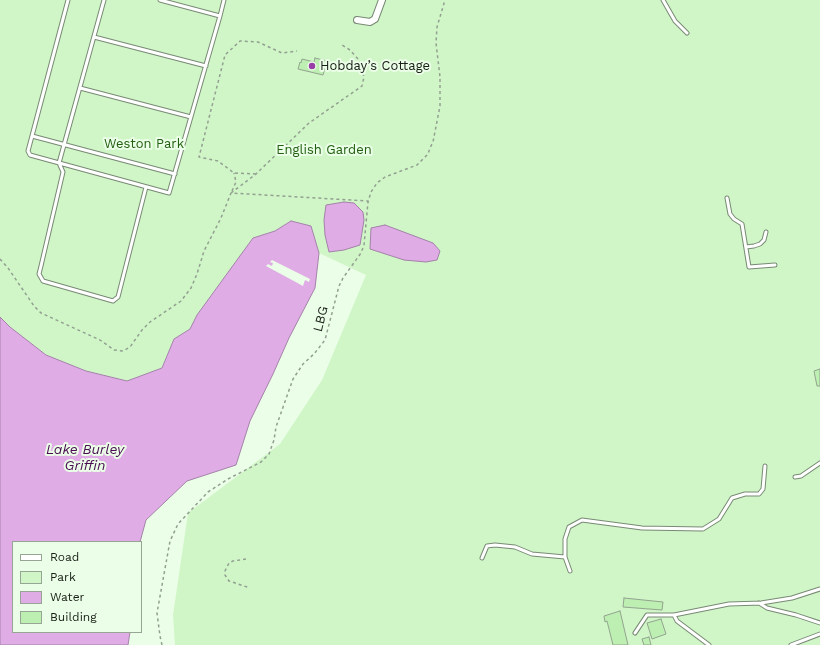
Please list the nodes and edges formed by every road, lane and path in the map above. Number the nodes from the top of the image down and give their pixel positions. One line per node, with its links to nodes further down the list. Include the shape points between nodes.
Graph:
1 (68, 0): 17 (lane)
2 (104, 0): 11 (lane)
3 (160, 0): 8 (lane)
4 (224, 0): 8 (lane)
5 (382, 0): 9 (street, via 376,19 370,22)
6 (445, 0): 26 (path, LBG, via 437,27 440,106 433,142 428,154 417,165 377,183)
7 (663, 0): 10 (lane, via 675,21)
8 (220, 16): 14 (lane)
9 (356, 20)
10 (687, 33)
11 (94, 37): 14 (lane); 15 (lane)
12 (342, 45): 22 (path, via 359,60 364,77 362,86 309,123)
13 (297, 51): 20 (path, via 282,54 258,42 240,42 225,55 200,157 218,161)
14 (206, 66): 16 (lane)
15 (80, 88): 16 (lane); 18 (lane)
16 (191, 117): 21 (lane)
17 (32, 136): 18 (lane); 19 (lane, via 28,151 30,155)
18 (64, 144): 19 (lane); 21 (lane)
19 (59, 163): 23 (lane); 23 (lane, via 63,172 40,274 44,281 113,301 118,297)
20 (234, 173): 22 (path); 24 (path, via 236,182)
21 (175, 174): 23 (lane, via 169,193)
22 (256, 174): 24 (path)
23 (146, 187)
24 (231, 193): 26 (path); 29 (path, via 222,218 204,251 191,288 181,301 150,322 132,346 125,351 116,351 100,340 41,313)
25 (727, 198): 28 (lane, via 730,214 742,224)
26 (368, 201): 45 (path, LBG, via 361,253 342,278 325,340 293,379 269,454 261,462 208,492 178,524 170,541 157,613)
27 (766, 232): 28 (lane, via 760,244)
28 (746, 247): 30 (lane, via 749,267)
29 (0, 259)
30 (775, 265)
31 (820, 463): 33 (lane, via 801,476)
32 (765, 466): 34 (lane, via 763,489 759,494 745,494 732,498 719,519 703,529 642,528 582,520 569,527 565,539)
33 (795, 477)
34 (565, 557): 35 (lane, via 532,554 515,547 495,545 487,546); 37 (lane)
35 (482, 558)
36 (246, 559): 38 (path, via 229,563 225,574 229,581)
37 (570, 571)
38 (250, 588)
39 (820, 589): 40 (lane, via 792,598)
40 (759, 603): 41 (lane, via 729,604); 42 (lane, via 767,608)
41 (674, 615): 43 (lane, via 647,615); 46 (lane, via 677,621)
42 (820, 623)
43 (636, 633)
44 (820, 634): 47 (lane)
45 (162, 645)
46 (708, 645)
47 (791, 645)

